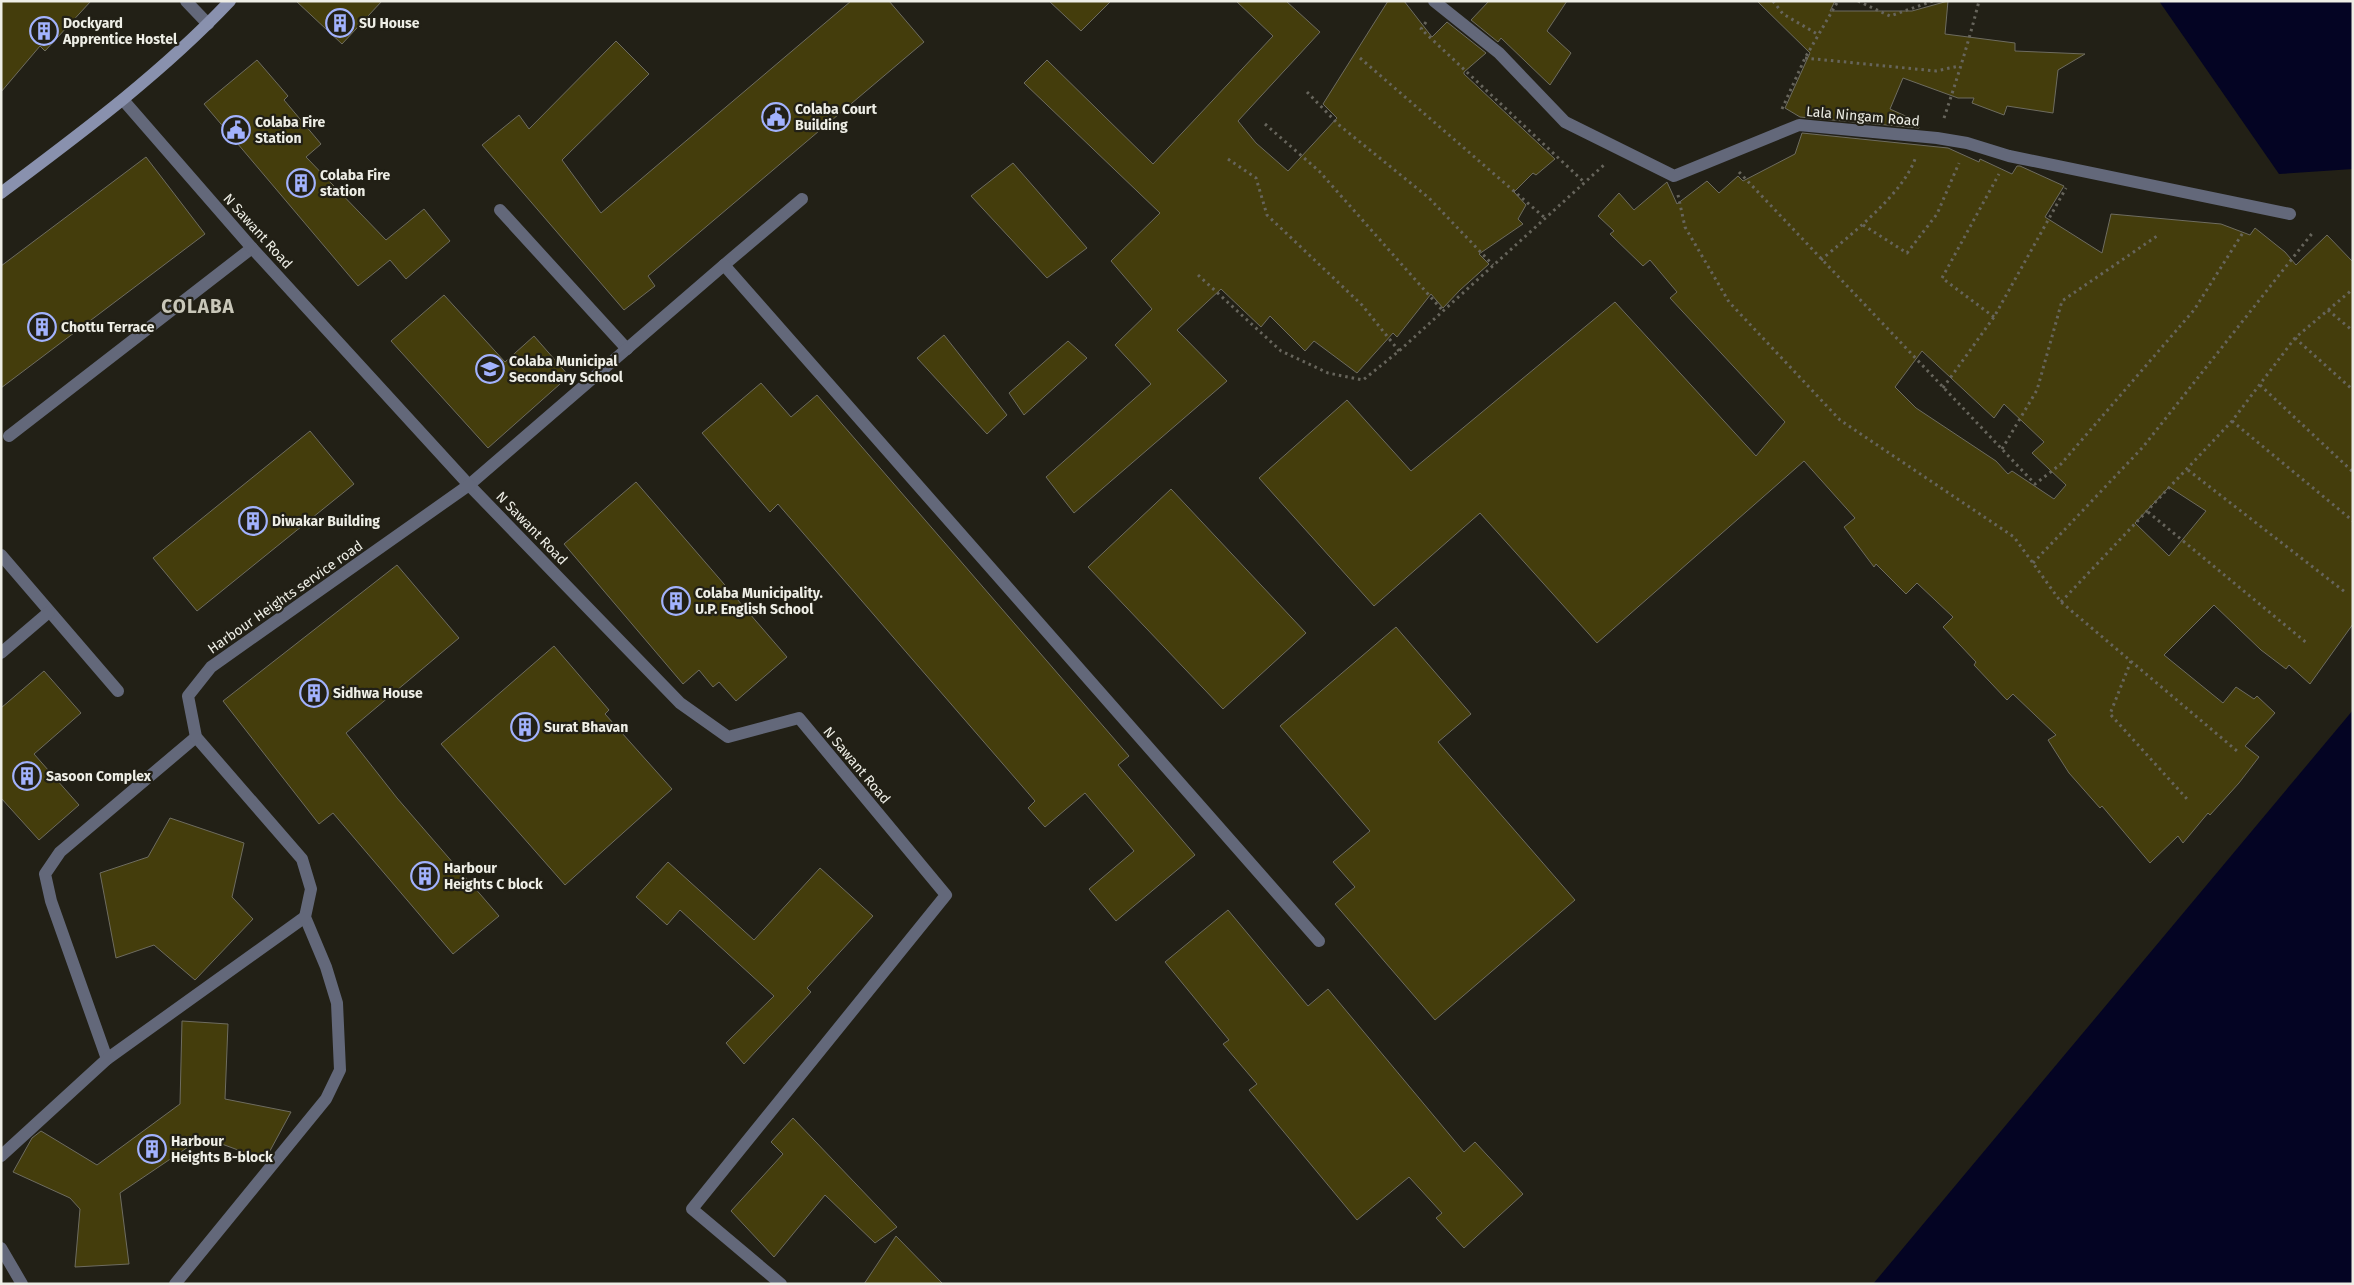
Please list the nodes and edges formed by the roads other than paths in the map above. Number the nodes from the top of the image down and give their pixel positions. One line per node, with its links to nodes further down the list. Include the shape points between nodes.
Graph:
1 (186, 1): 4 (street)
2 (230, 1): 4 (main road)
3 (1436, 3): 9 (street, Lala Ningam Road, via 1499,53 1565,122 1674,176 1799,125 1968,143 2009,156)
4 (208, 24): 5 (main road)
5 (124, 101): 6 (main road); 10 (street, N Sawant Road)
6 (1, 193)
7 (802, 199): 11 (street)
8 (500, 210): 12 (street)
9 (2290, 214)
10 (252, 248): 13 (street); 14 (street, N Sawant Road)
11 (724, 265): 12 (street); 21 (street)
12 (628, 349): 14 (street)
13 (8, 436)
14 (469, 485): 19 (street, Harbour Heights service road, via 212,667 188,696); 27 (street, N Sawant Road, via 680,703 728,737 798,718 946,894 692,1209)
15 (1, 556): 16 (street)
16 (49, 612): 17 (street); 18 (street)
17 (1, 653)
18 (118, 692)
19 (196, 737): 20 (street, Harbour Heights service road, via 302,859 311,889); 22 (street, via 60,852 45,874 51,901)
20 (305, 917): 22 (street); 26 (street, via 337,1003 340,1070 326,1099)
21 (1320, 941)
22 (108, 1059): 23 (street)
23 (1, 1156)
24 (1, 1248): 25 (street)
25 (22, 1284)
26 (175, 1284)
27 (781, 1284)

